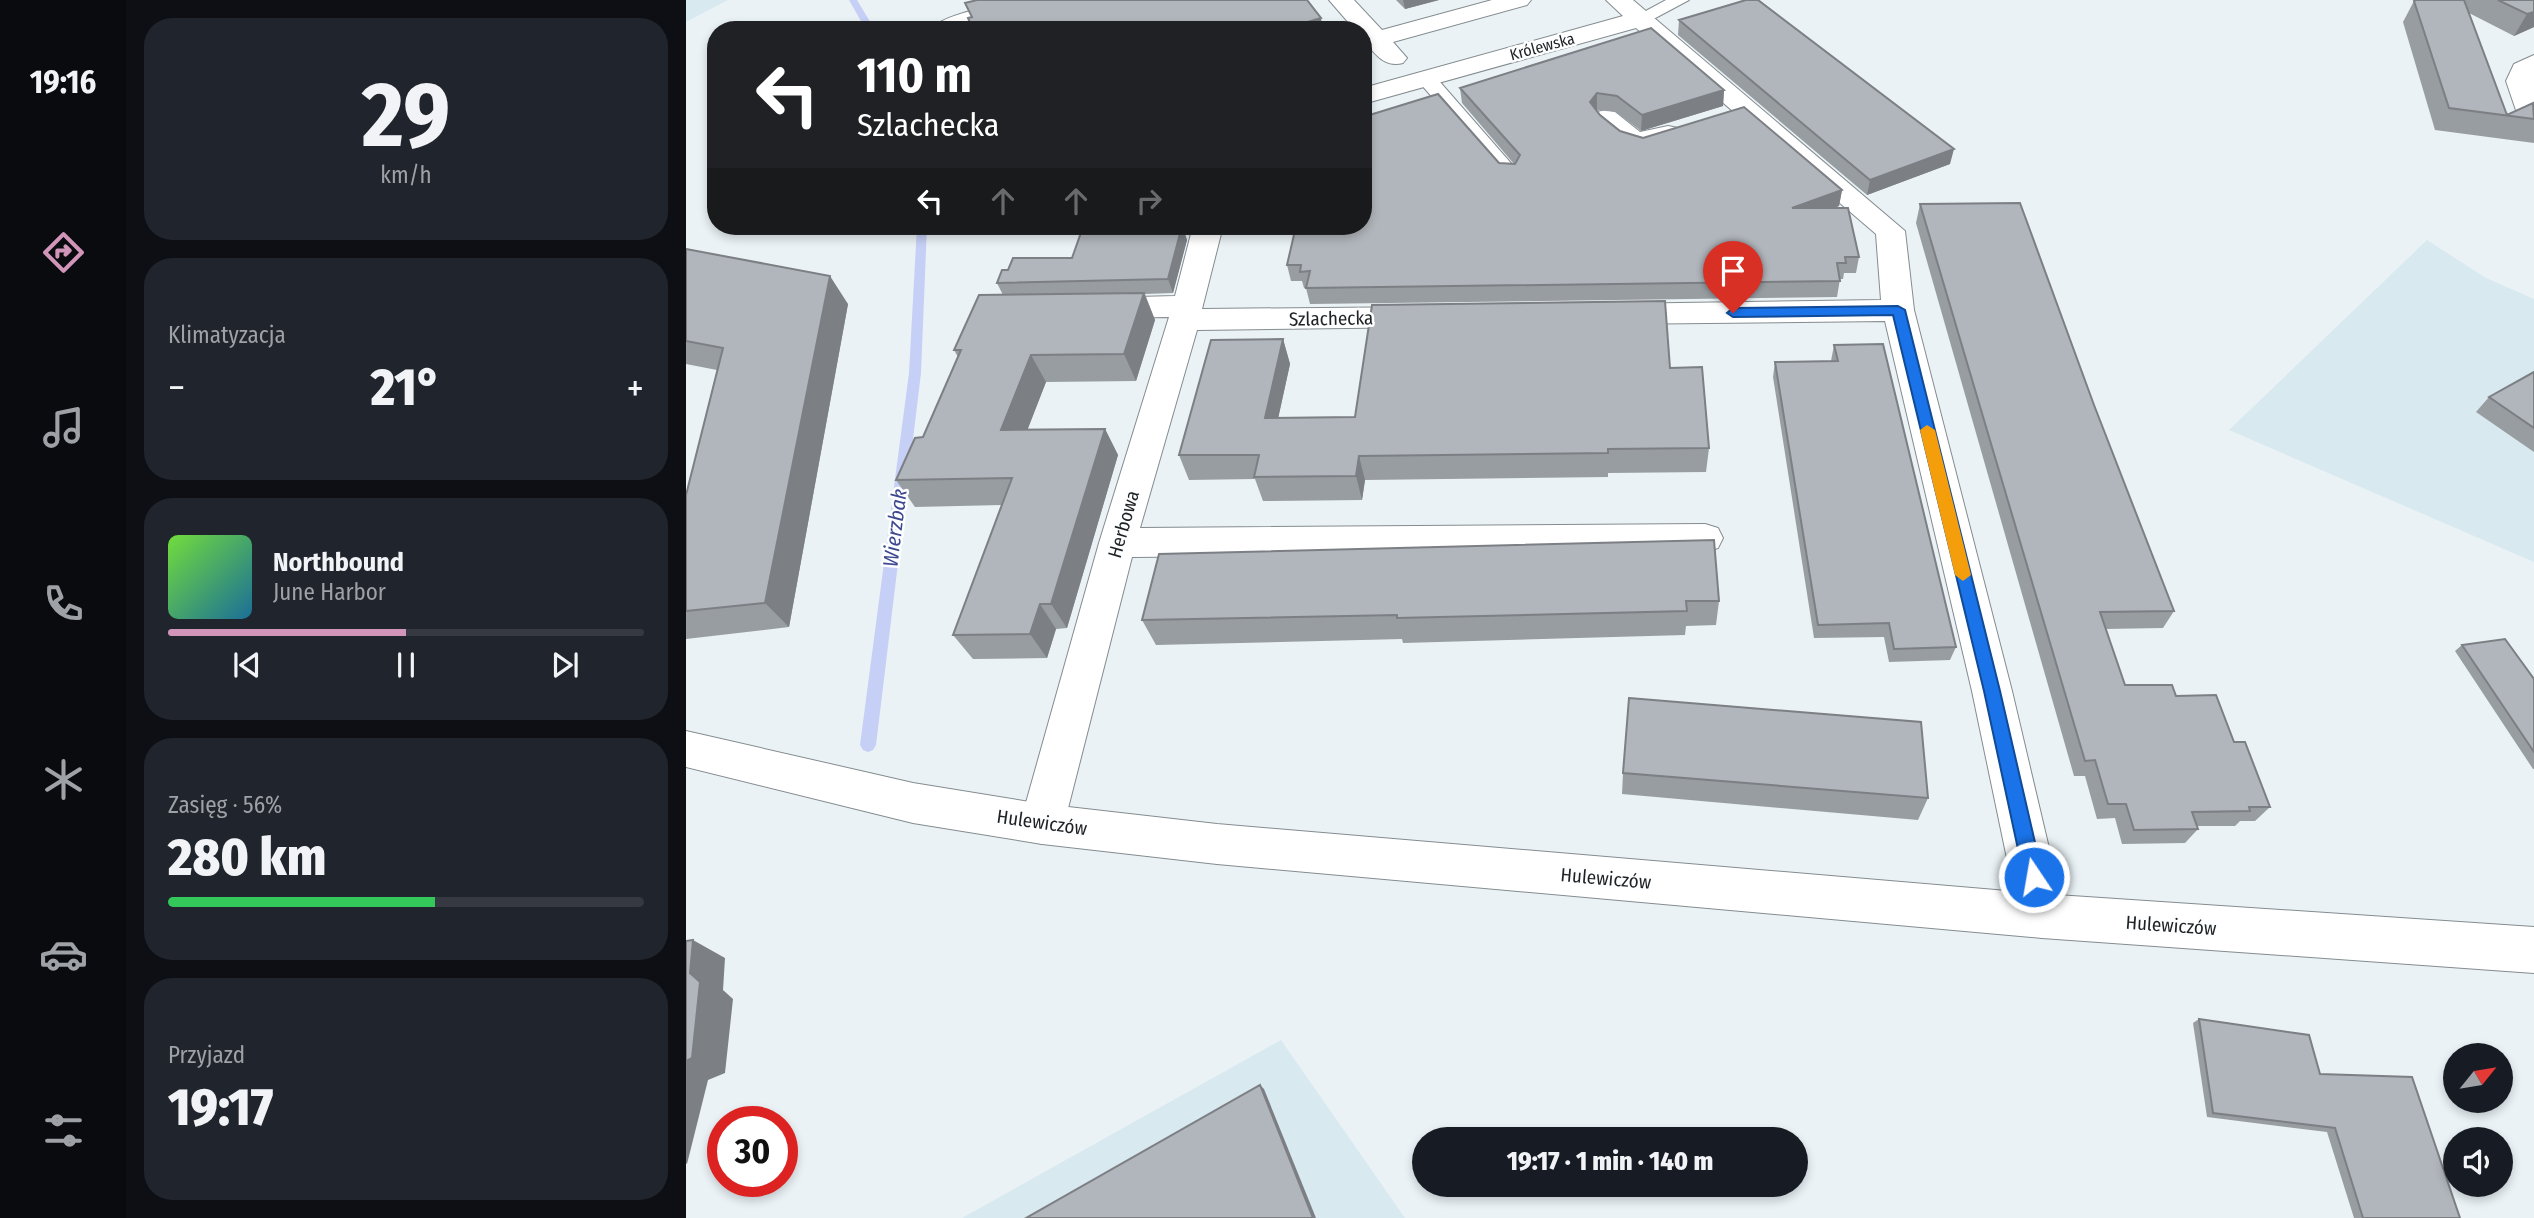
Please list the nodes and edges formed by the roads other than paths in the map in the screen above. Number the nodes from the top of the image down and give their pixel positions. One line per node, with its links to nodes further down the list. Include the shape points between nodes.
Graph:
1 (1050, 0): 6 (street)
2 (1341, 0): 7 (street)
3 (1519, 0): 8 (street)
4 (1680, 0): 5 (lane)
5 (1629, 10): 10 (street, Królewska); 12 (street)
6 (965, 21)
7 (1357, 21)
8 (1373, 43): 10 (street)
9 (2534, 63): 14 (street, via 2523,69 2519,81)
10 (1421, 79): 11 (street, Królewska); 15 (lane)
11 (1372, 93)
12 (1747, 110): 13 (street, via 1640,143); 18 (street, via 1890,231)
13 (1606, 118)
14 (2534, 125)
15 (1509, 173)
16 (1206, 235): 19 (street, Herbowa)
17 (1069, 308): 19 (street, Szlachecka)
18 (1898, 310): 20 (street); 26 (street)
19 (1186, 313): 21 (street, Szlachecka); 23 (street, Herbowa)
20 (1590, 314)
21 (1450, 316)
22 (1705, 538): 23 (street)
23 (1117, 543): 25 (street, Herbowa)
24 (686, 749): 25 (street, Hulewiczów, via 913,803)
25 (1042, 824): 26 (street, Hulewiczów, via 1276,850)
26 (2042, 916): 27 (street, Hulewiczów)
27 (2534, 950)

